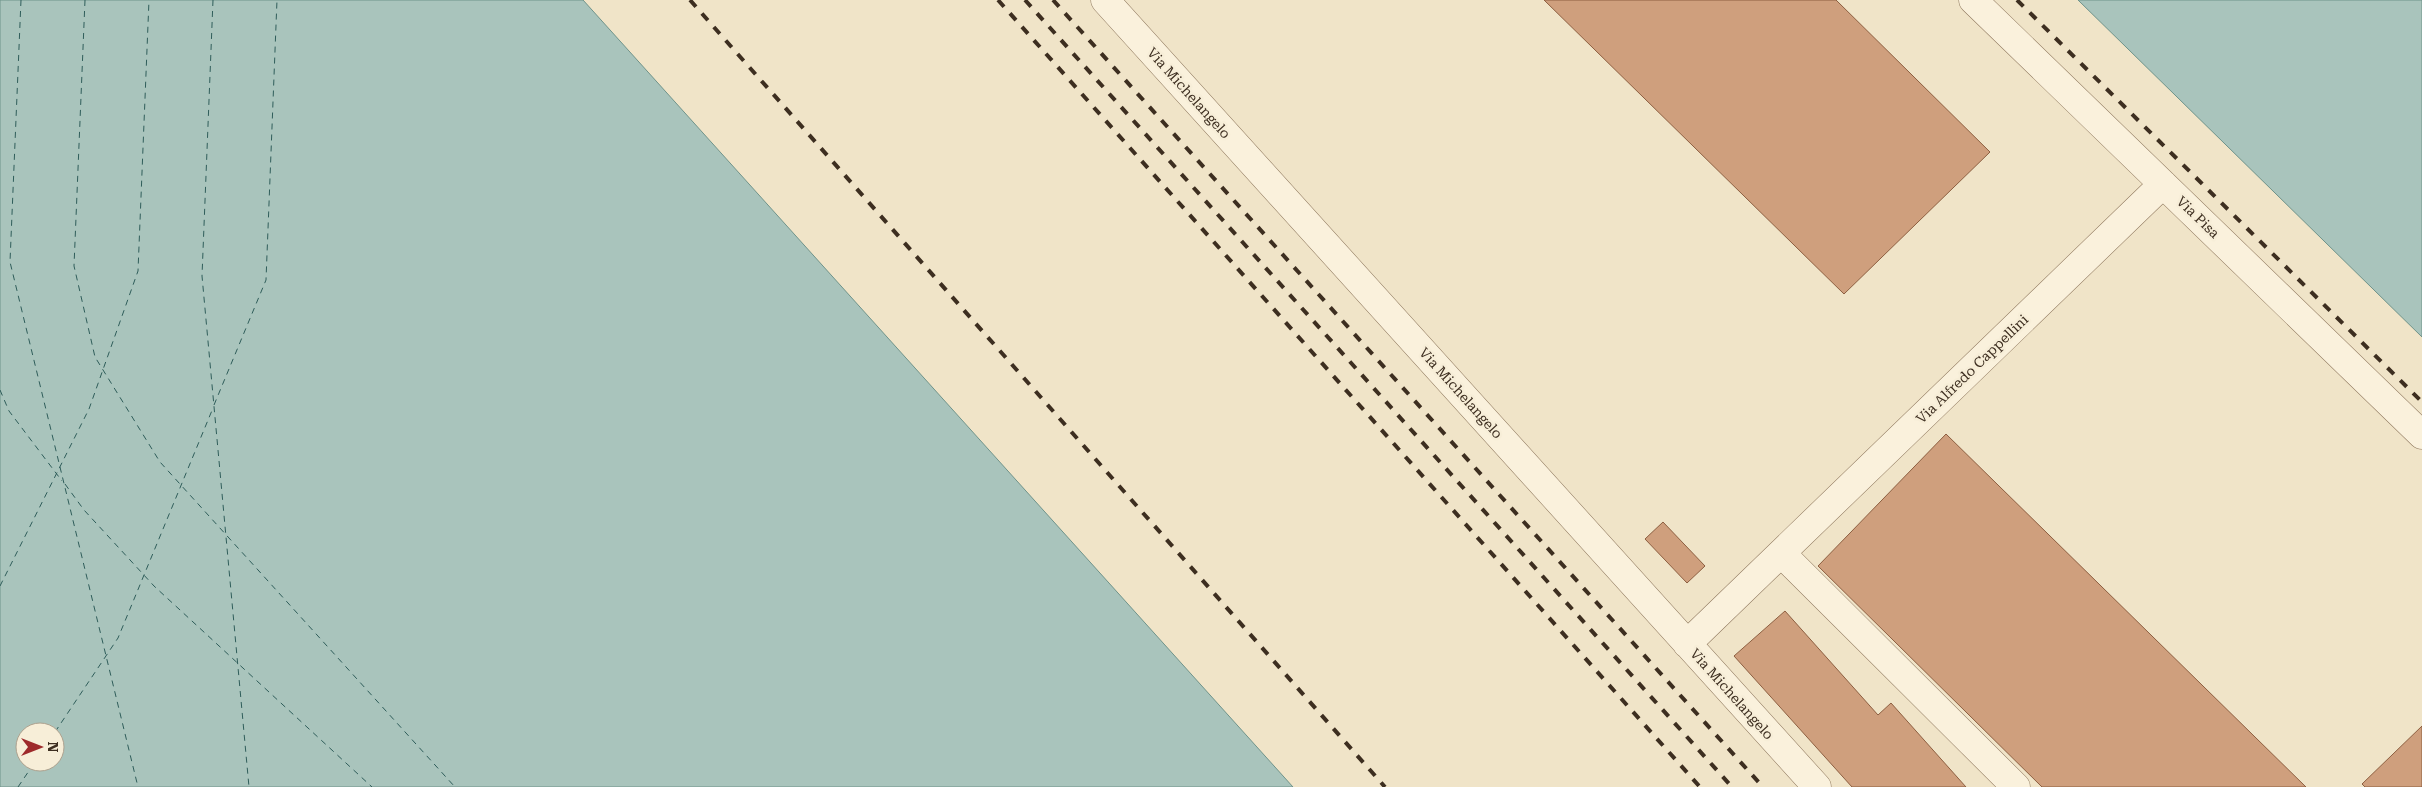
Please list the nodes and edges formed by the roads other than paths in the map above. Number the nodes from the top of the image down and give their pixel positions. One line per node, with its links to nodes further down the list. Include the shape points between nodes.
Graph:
1 (1105, 0): 6 (lane, Via Michelangelo)
2 (1973, 0): 3 (lane, Via Pisa)
3 (2163, 184): 4 (lane, Via Pisa); 5 (lane, Via Alfredo Cappellini)
4 (2422, 435)
5 (1782, 554): 6 (lane, Via Alfredo Cappellini); 8 (lane)
6 (1687, 644): 7 (lane, Via Michelangelo)
7 (1816, 787)
8 (2016, 787)

